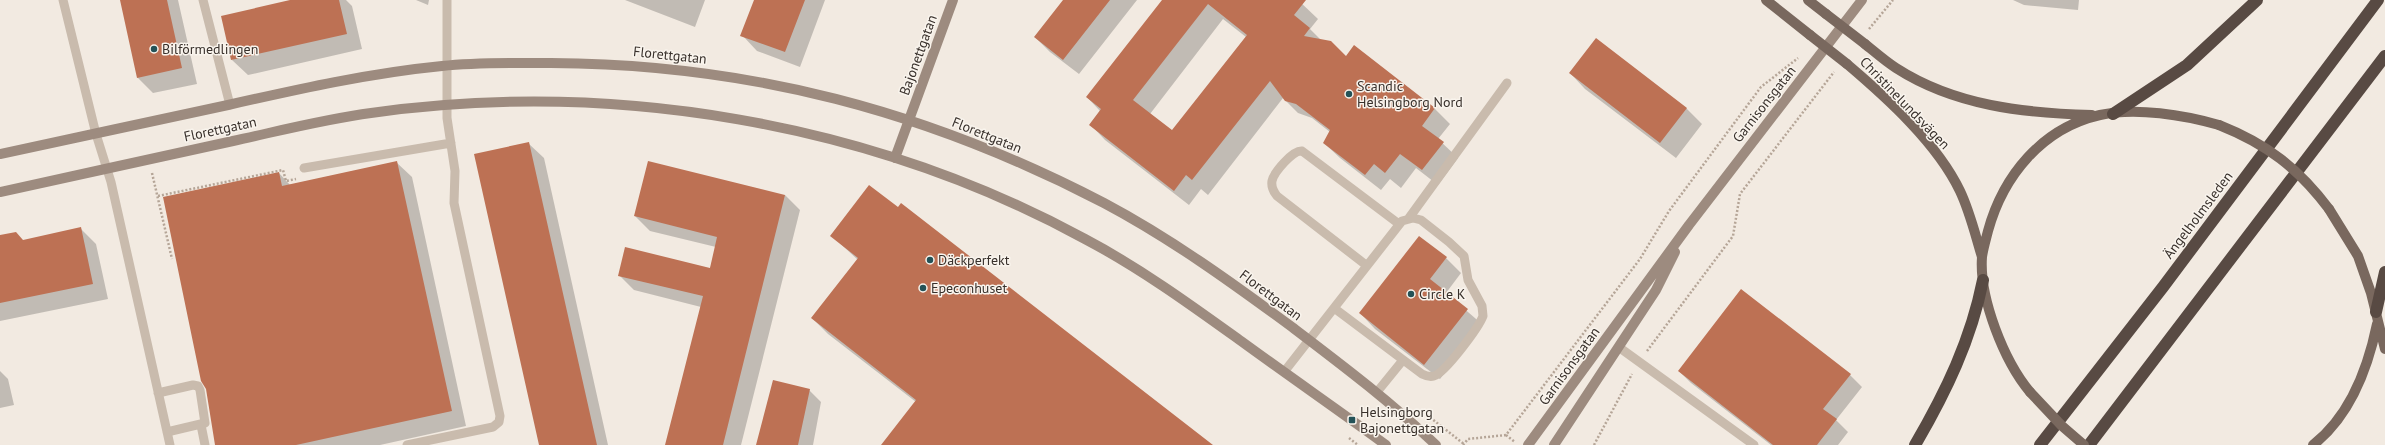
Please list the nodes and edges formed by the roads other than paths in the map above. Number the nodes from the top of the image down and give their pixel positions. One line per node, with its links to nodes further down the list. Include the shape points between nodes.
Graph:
1 (63, 0): 18 (lane)
2 (203, 0): 13 (lane)
3 (447, 0): 11 (lane)
4 (953, 0): 17 (street, Bajonettgatan)
5 (1766, 0): 28 (main road, Christinelundsvägen, bridge, via 1810,35 1842,66 1870,84 1917,132 1948,171 1969,214)
6 (1808, 0): 16 (main road, Christinelundsvägen, bridge, via 1903,72 1923,83 1991,107)
7 (1862, 0): 27 (street, Garnisonsgatan)
8 (2257, 0): 15 (highway, via 2187,65)
9 (2378, 0): 52 (highway, Ängelholmsleden, via 2163,287)
10 (2385, 56): 54 (highway)
11 (447, 65): 13 (street, Florettgatan, via 344,80); 14 (lane); 17 (street, Florettgatan, via 585,63 673,68 817,93)
12 (1507, 83): 25 (lane)
13 (230, 105): 18 (street, Florettgatan)
14 (448, 105): 19 (lane, via 447,118); 21 (street, Florettgatan, via 519,102 659,107 791,129); 23 (street, Florettgatan, via 342,117)
15 (2113, 114): 16 (main road); 33 (main road, bridge, via 2174,114 2219,125 2246,136 2272,151 2295,170 2329,209 2358,256)
16 (2100, 115): 28 (main road, via 2054,134 2022,162 2000,195)
17 (909, 119): 21 (street, Bajonettgatan); 34 (street, Florettgatan, via 1020,163 1106,204 1222,276)
18 (96, 134): 20 (street, Florettgatan); 23 (lane)
19 (451, 143): 22 (lane); 45 (lane, via 455,171 454,203 500,416 499,422 493,427)
20 (0, 154)
21 (895, 158): 38 (street, Florettgatan, via 998,197 1082,236 1193,306)
22 (304, 168)
23 (106, 169): 24 (street, Florettgatan); 40 (lane)
24 (0, 192)
25 (1409, 218): 26 (lane); 37 (lane, via 1421,220 1460,252 1465,261 1468,280 1482,306 1483,316 1446,367 1438,374 1426,376)
26 (1399, 224): 29 (lane); 29 (lane, via 1307,153 1295,152 1282,166 1272,179 1272,187 1277,196)
27 (1689, 225): 35 (street, Garnisonsgatan, via 1656,290); 48 (street, Garnisonsgatan)
28 (1982, 257): 31 (main road)
29 (1366, 265): 32 (lane)
30 (2385, 272): 33 (highway)
31 (1983, 280): 51 (highway, via 1977,311 1962,355); 53 (main road, bridge, via 1997,332 2013,365 2030,392)
32 (1334, 308): 34 (lane); 37 (lane)
33 (2377, 317): 36 (main road); 55 (main road, via 2368,358 2350,401 2336,423)
34 (1309, 340): 38 (lane); 39 (street, Florettgatan)
35 (1620, 348): 49 (street, Garnisonsgatan); 50 (lane)
36 (2385, 349)
37 (1403, 360): 39 (lane)
38 (1284, 372): 46 (street, Florettgatan)
39 (1377, 392): 47 (street, Florettgatan)
40 (158, 393): 41 (lane, via 198,386 206,417 206,422); 42 (lane)
41 (201, 425): 42 (lane); 44 (lane)
42 (167, 432): 43 (lane)
43 (170, 445)
44 (205, 445)
45 (407, 445)
46 (1386, 445)
47 (1436, 445)
48 (1528, 445)
49 (1554, 445)
50 (1754, 445)
51 (1915, 445)
52 (2040, 445)
53 (2084, 445)
54 (2089, 445)
55 (2313, 445)

